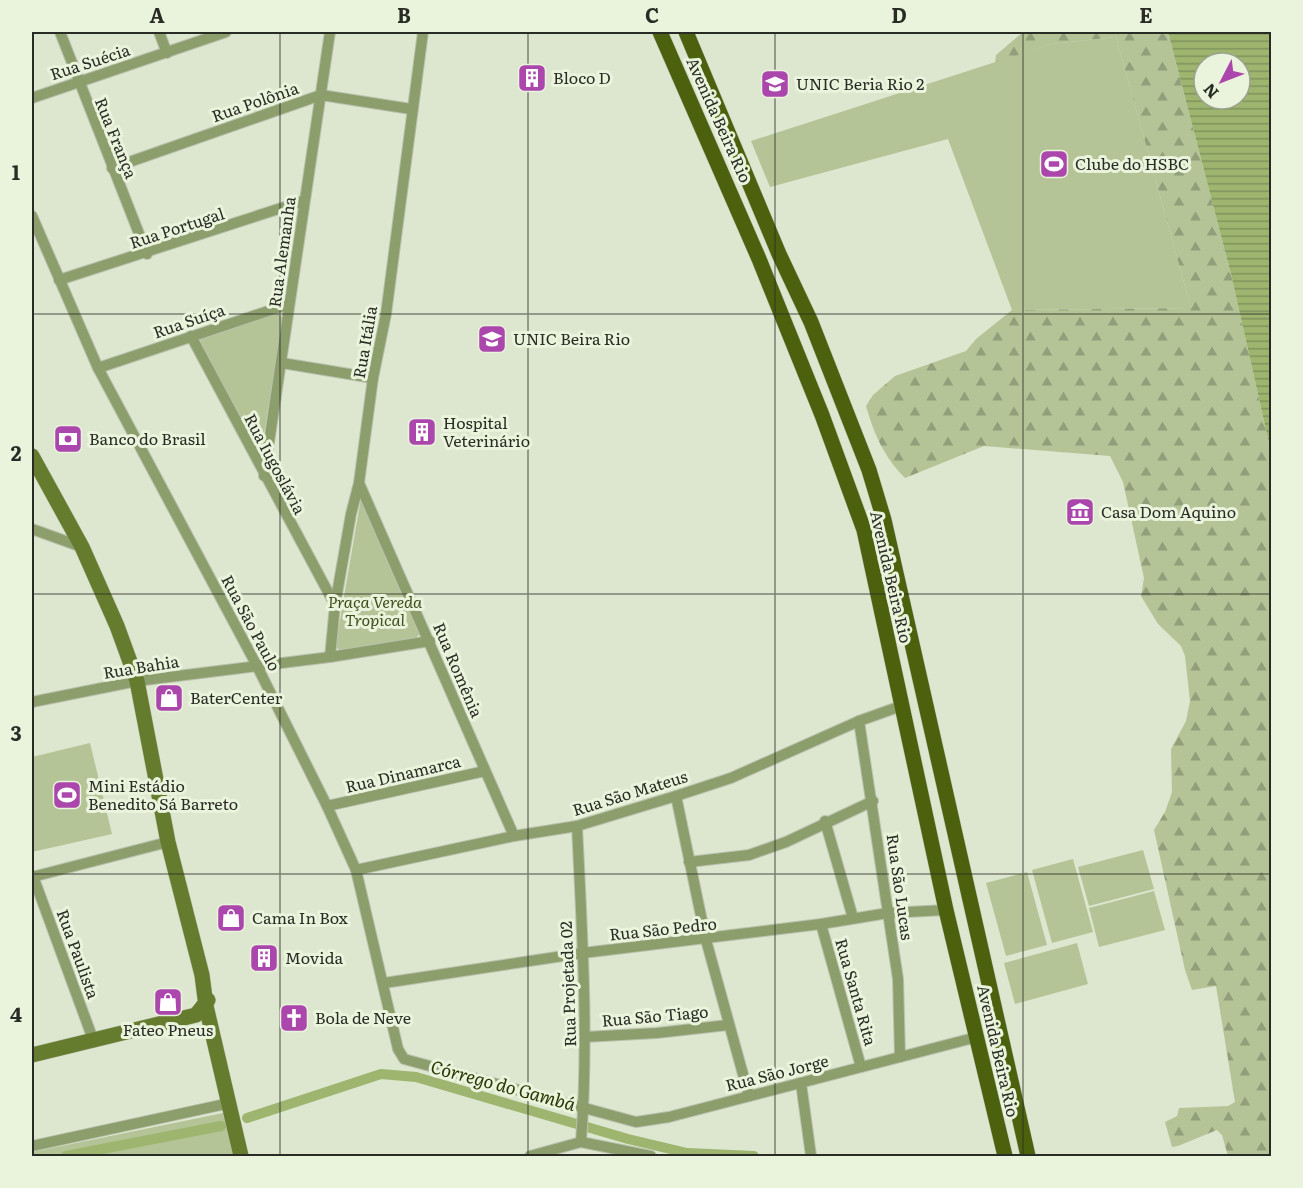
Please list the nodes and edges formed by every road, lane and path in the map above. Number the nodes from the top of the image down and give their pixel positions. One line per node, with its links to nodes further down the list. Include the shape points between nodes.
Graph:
1 (60, 32): 9 (street, Rua França)
2 (159, 32): 8 (street)
3 (226, 32): 8 (street, Rua Suécia)
4 (330, 32): 10 (street, Rua Alemanha)
5 (423, 32): 12 (street, Rua Itália)
6 (660, 32): 20 (main road, Avenida Beira Rio)
7 (686, 32): 19 (main road, Avenida Beira Rio)
8 (167, 53): 9 (street, Rua Suécia)
9 (78, 82): 11 (street, Rua Suécia); 13 (street, Rua França)
10 (321, 95): 12 (street, Rua Polônia); 13 (street, Rua Polônia); 14 (street, Rua Alemanha)
11 (32, 98)
12 (411, 109): 26 (street, Rua Itália, via 386,314)
13 (112, 168): 16 (street, Rua França)
14 (303, 201): 16 (street, Rua Portugal); 18 (street, Rua Alemanha)
15 (32, 217): 17 (street, Rua São Paulo)
16 (147, 254): 17 (street, Rua Portugal)
17 (59, 280): 25 (street, Rua São Paulo)
18 (290, 304): 21 (street, Rua Suíça); 24 (street, Rua Alemanha)
19 (811, 322): 20 (main road, via 800,331); 22 (main road, Avenida Beira Rio)
20 (786, 325): 23 (main road, Avenida Beira Rio)
21 (191, 336): 25 (street, Rua Suíça); 28 (street, Rua Iugoslávia)
22 (821, 349): 23 (main road, via 803,343); 40 (main road, Avenida Beira Rio, via 869,470 884,520)
23 (796, 351): 38 (main road, Avenida Beira Rio, via 864,530)
24 (282, 363): 26 (street); 28 (street, Rua Alemanha)
25 (98, 368): 35 (street, Rua São Paulo)
26 (373, 378): 29 (street, Rua Itália)
27 (32, 456): 31 (main road)
28 (264, 476): 32 (street, Rua Iugoslávia)
29 (359, 483): 32 (street, Rua Itália); 33 (street, Rua Romênia)
30 (32, 529): 31 (street)
31 (82, 547): 36 (main road)
32 (335, 605): 34 (street, Rua Itália)
33 (430, 641): 34 (street, Rua Bahia); 41 (street, Rua Romênia)
34 (330, 657): 35 (street, Rua Bahia)
35 (256, 664): 36 (street, Rua Bahia); 44 (street, Rua São Paulo)
36 (137, 681): 37 (street, Rua Bahia); 48 (main road)
37 (32, 702)
38 (901, 706): 39 (street, Rua São Mateus); 40 (main road, via 918,715); 53 (main road, Avenida Beira Rio)
39 (859, 722): 42 (street, Rua São Mateus, via 731,778); 43 (street, Rua São Lucas)
40 (939, 766): 55 (main road, Avenida Beira Rio)
41 (485, 771): 44 (street, Rua Dinamarca); 47 (street, Rua Romênia)
42 (676, 796): 46 (street, Rua São Mateus); 49 (street)
43 (873, 801): 45 (street); 52 (street, Rua São Lucas)
44 (327, 806): 50 (street, Rua São Paulo)
45 (825, 821): 49 (street, via 786,842 749,855); 54 (street)
46 (577, 826): 47 (street, Rua São Mateus); 58 (street, Rua Projetada 02)
47 (514, 836): 50 (street, Rua São Mateus)
48 (168, 842): 51 (street); 59 (main road)
49 (689, 862): 57 (street)
50 (356, 870): 60 (street, Rua São Paulo)
51 (32, 877): 67 (street, Rua Paulista)
52 (888, 913): 53 (street, Rua São Pedro); 54 (street, Rua São Pedro); 69 (street, Rua São Lucas, via 897,979)
53 (947, 914): 55 (main road, via 969,926); 66 (main road, Avenida Beira Rio)
54 (853, 918): 56 (street, Rua São Pedro)
55 (976, 921): 84 (main road, Avenida Beira Rio)
56 (821, 924): 57 (street, Rua São Pedro); 71 (street, Rua Santa Rita)
57 (706, 940): 58 (street, Rua São Pedro); 63 (street)
58 (583, 953): 60 (street, Rua São Pedro); 65 (street, Rua Projetada 02)
59 (202, 975): 61 (main road); 62 (main road)
60 (384, 983): 70 (street, Rua São Paulo, via 398,1049)
61 (209, 990): 62 (main road); 64 (main road)
62 (201, 1011): 64 (main road); 67 (main road)
63 (728, 1025): 65 (street, Rua São Tiago); 73 (street)
64 (215, 1034): 74 (main road)
65 (585, 1037): 75 (street, Rua Projetada 02)
66 (977, 1037): 69 (street, Rua São Jorge); 83 (main road, Avenida Beira Rio)
67 (94, 1042): 68 (main road)
68 (32, 1055)
69 (900, 1057): 71 (street, Rua São Jorge)
70 (404, 1059): 75 (street, Rua São Jorge)
71 (861, 1067): 72 (street, Rua São Jorge)
72 (801, 1083): 73 (street, Rua São Jorge); 82 (street)
73 (749, 1096): 75 (street, Rua São Jorge, via 636,1122)
74 (230, 1103): 77 (street); 79 (main road)
75 (584, 1112): 76 (street, Rua Projetada 02)
76 (581, 1140): 78 (street); 80 (street)
77 (32, 1146)
78 (613, 1152): 81 (street)
79 (241, 1156)
80 (530, 1156)
81 (651, 1156)
82 (811, 1156)
83 (1005, 1156)
84 (1028, 1156)

